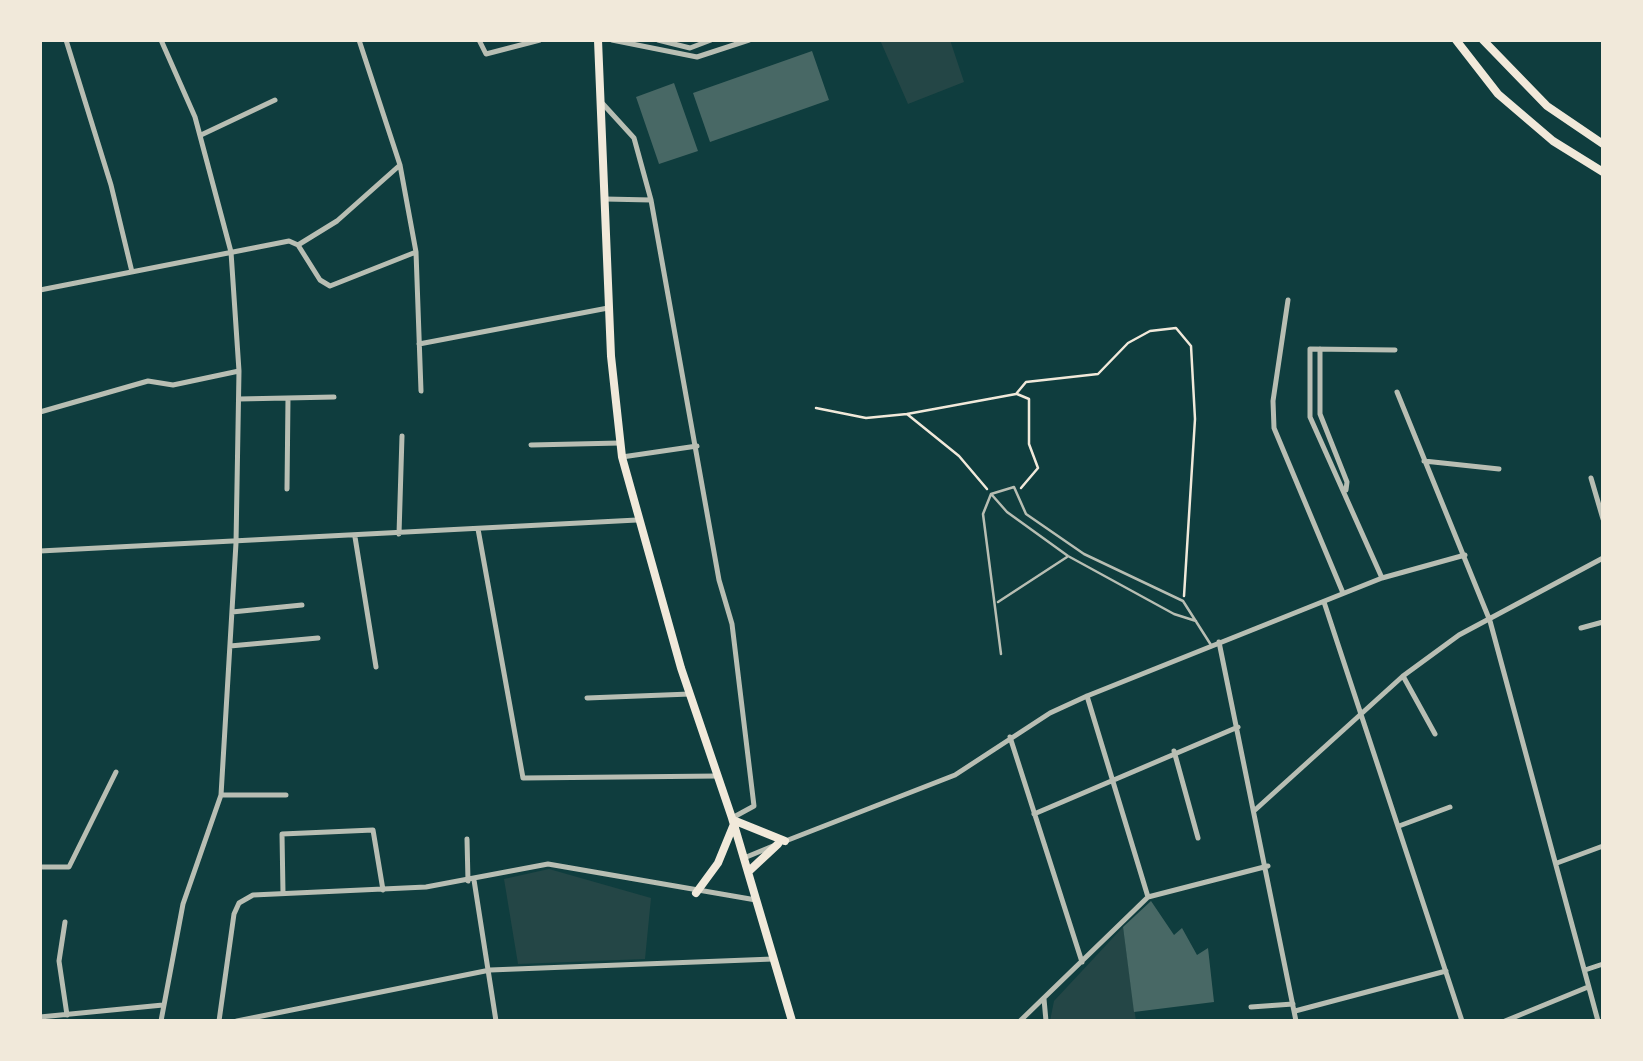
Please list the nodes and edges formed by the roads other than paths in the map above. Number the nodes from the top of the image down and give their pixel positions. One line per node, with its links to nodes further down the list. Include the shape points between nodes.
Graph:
1 (66, 40): 24 (street)
2 (161, 40): 15 (street)
3 (359, 40): 17 (street)
4 (479, 40): 5 (street, via 486,54)
5 (540, 40)
6 (598, 40): 14 (main road)
7 (612, 40): 10 (street, via 698,56)
8 (658, 40): 9 (street, via 690,48)
9 (710, 40)
10 (749, 40)
11 (1456, 40): 18 (main road, via 1498,94)
12 (1482, 40): 16 (main road, via 1547,106)
13 (275, 100): 15 (street)
14 (601, 102): 19 (main road); 20 (street, via 634,138)
15 (200, 136): 22 (street)
16 (1603, 144)
17 (400, 165): 21 (street, via 338,221); 23 (street)
18 (1603, 172)
19 (605, 199): 20 (street); 27 (main road)
20 (650, 200): 43 (street)
21 (298, 245): 22 (street); 23 (street, via 330,286)
22 (231, 252): 24 (street); 31 (street)
23 (416, 252): 28 (street)
24 (132, 272): 25 (street)
25 (40, 290)
26 (1288, 300): 64 (street, via 1274,428)
27 (610, 308): 28 (street); 41 (main road)
28 (420, 344): 32 (street)
29 (1320, 349): 30 (street); 38 (street); 39 (street, via 1310,348)
30 (1395, 350)
31 (239, 370): 36 (street); 37 (street, via 172,385 148,381)
32 (421, 391)
33 (1396, 392): 45 (street)
34 (334, 397): 35 (street)
35 (288, 398): 36 (street); 50 (street)
36 (238, 399): 58 (street)
37 (40, 412)
38 (1320, 414): 39 (street); 47 (street)
39 (1310, 417): 49 (street)
40 (402, 436): 56 (street)
41 (620, 443): 42 (street); 44 (main road)
42 (532, 445)
43 (696, 446): 44 (street); 96 (street, via 732,624 754,806)
44 (622, 457): 54 (main road)
45 (1424, 461): 46 (street); 60 (street)
46 (1499, 469)
47 (1346, 478): 49 (street); 51 (street)
48 (1591, 478): 53 (street)
49 (1338, 482): 51 (street)
50 (288, 489)
51 (1346, 490): 63 (street)
52 (991, 494): 61 (lane); 66 (lane, via 983,514); 70 (lane, via 1014,487 1026,514 1084,554 1183,601)
53 (1603, 519)
54 (638, 520): 55 (street); 80 (main road)
55 (478, 529): 56 (street); 89 (street, via 524,778)
56 (399, 534): 57 (street)
57 (354, 536): 58 (street); 78 (street)
58 (236, 544): 59 (street); 68 (street)
59 (40, 551)
60 (1465, 555): 63 (street); 69 (street)
61 (1068, 556): 66 (lane); 70 (lane)
62 (1603, 558): 69 (street)
63 (1382, 578): 64 (street)
64 (1343, 593): 65 (street)
65 (1324, 602): 74 (street); 83 (street)
66 (996, 603): 77 (lane)
67 (302, 605): 68 (street)
68 (232, 612): 76 (street)
69 (1490, 621): 79 (street); 103 (street)
70 (1197, 622): 75 (lane)
71 (1603, 622): 72 (street)
72 (1581, 628)
73 (318, 638): 76 (street)
74 (1219, 642): 75 (street); 84 (street)
75 (1211, 645): 81 (street)
76 (230, 646): 91 (street)
77 (1001, 654)
78 (376, 667)
79 (1403, 676): 83 (street); 85 (street)
80 (690, 694): 82 (street); 89 (main road)
81 (1087, 696): 86 (street); 90 (street)
82 (587, 698)
83 (1362, 715): 94 (street); 97 (street)
84 (1238, 727): 87 (street); 94 (street)
85 (1435, 734)
86 (1010, 738): 95 (street); 100 (street, via 955,774)
87 (1174, 751): 90 (street); 98 (street)
88 (116, 772): 104 (street, via 69,867)
89 (718, 776): 96 (main road)
90 (1114, 777): 95 (street); 111 (street)
91 (220, 795): 92 (street); 122 (street, via 184,904)
92 (286, 795)
93 (1450, 808): 97 (street)
94 (1255, 810): 105 (street)
95 (1034, 814): 115 (street)
96 (733, 821): 100 (main road); 102 (main road); 109 (main road, via 718,863)
97 (1399, 826): 119 (street)
98 (1198, 838)
99 (467, 839): 107 (street)
100 (781, 843): 102 (street); 106 (main road)
101 (1603, 846): 103 (street)
102 (744, 858): 106 (main road)
103 (1557, 863): 118 (street)
104 (40, 866)
105 (1268, 866): 111 (street); 124 (street)
106 (748, 872): 112 (main road)
107 (471, 880): 108 (street); 109 (street, via 548,864); 117 (street)
108 (382, 890): 110 (street); 110 (street, via 374,830 282,834)
109 (696, 893): 112 (street)
110 (283, 894): 128 (street, via 245,898 234,914)
111 (1148, 897): 115 (street)
112 (756, 900): 114 (main road)
113 (65, 922): 125 (street, via 59,961)
114 (774, 959): 117 (street); 131 (main road)
115 (1082, 962): 121 (street)
116 (1603, 964): 118 (street)
117 (490, 970): 129 (street); 130 (street)
118 (1585, 970): 120 (street)
119 (1446, 971): 124 (street); 135 (street)
120 (1588, 986): 136 (street); 137 (street)
121 (1044, 998): 132 (street); 133 (street)
122 (163, 1005): 125 (street); 127 (street)
123 (1251, 1007): 124 (street)
124 (1295, 1007): 134 (street)
125 (67, 1014): 126 (street)
126 (40, 1017)
127 (160, 1021)
128 (218, 1021)
129 (236, 1021)
130 (496, 1021)
131 (792, 1021)
132 (1020, 1021)
133 (1046, 1021)
134 (1296, 1021)
135 (1462, 1021)
136 (1505, 1021)
137 (1598, 1021)

